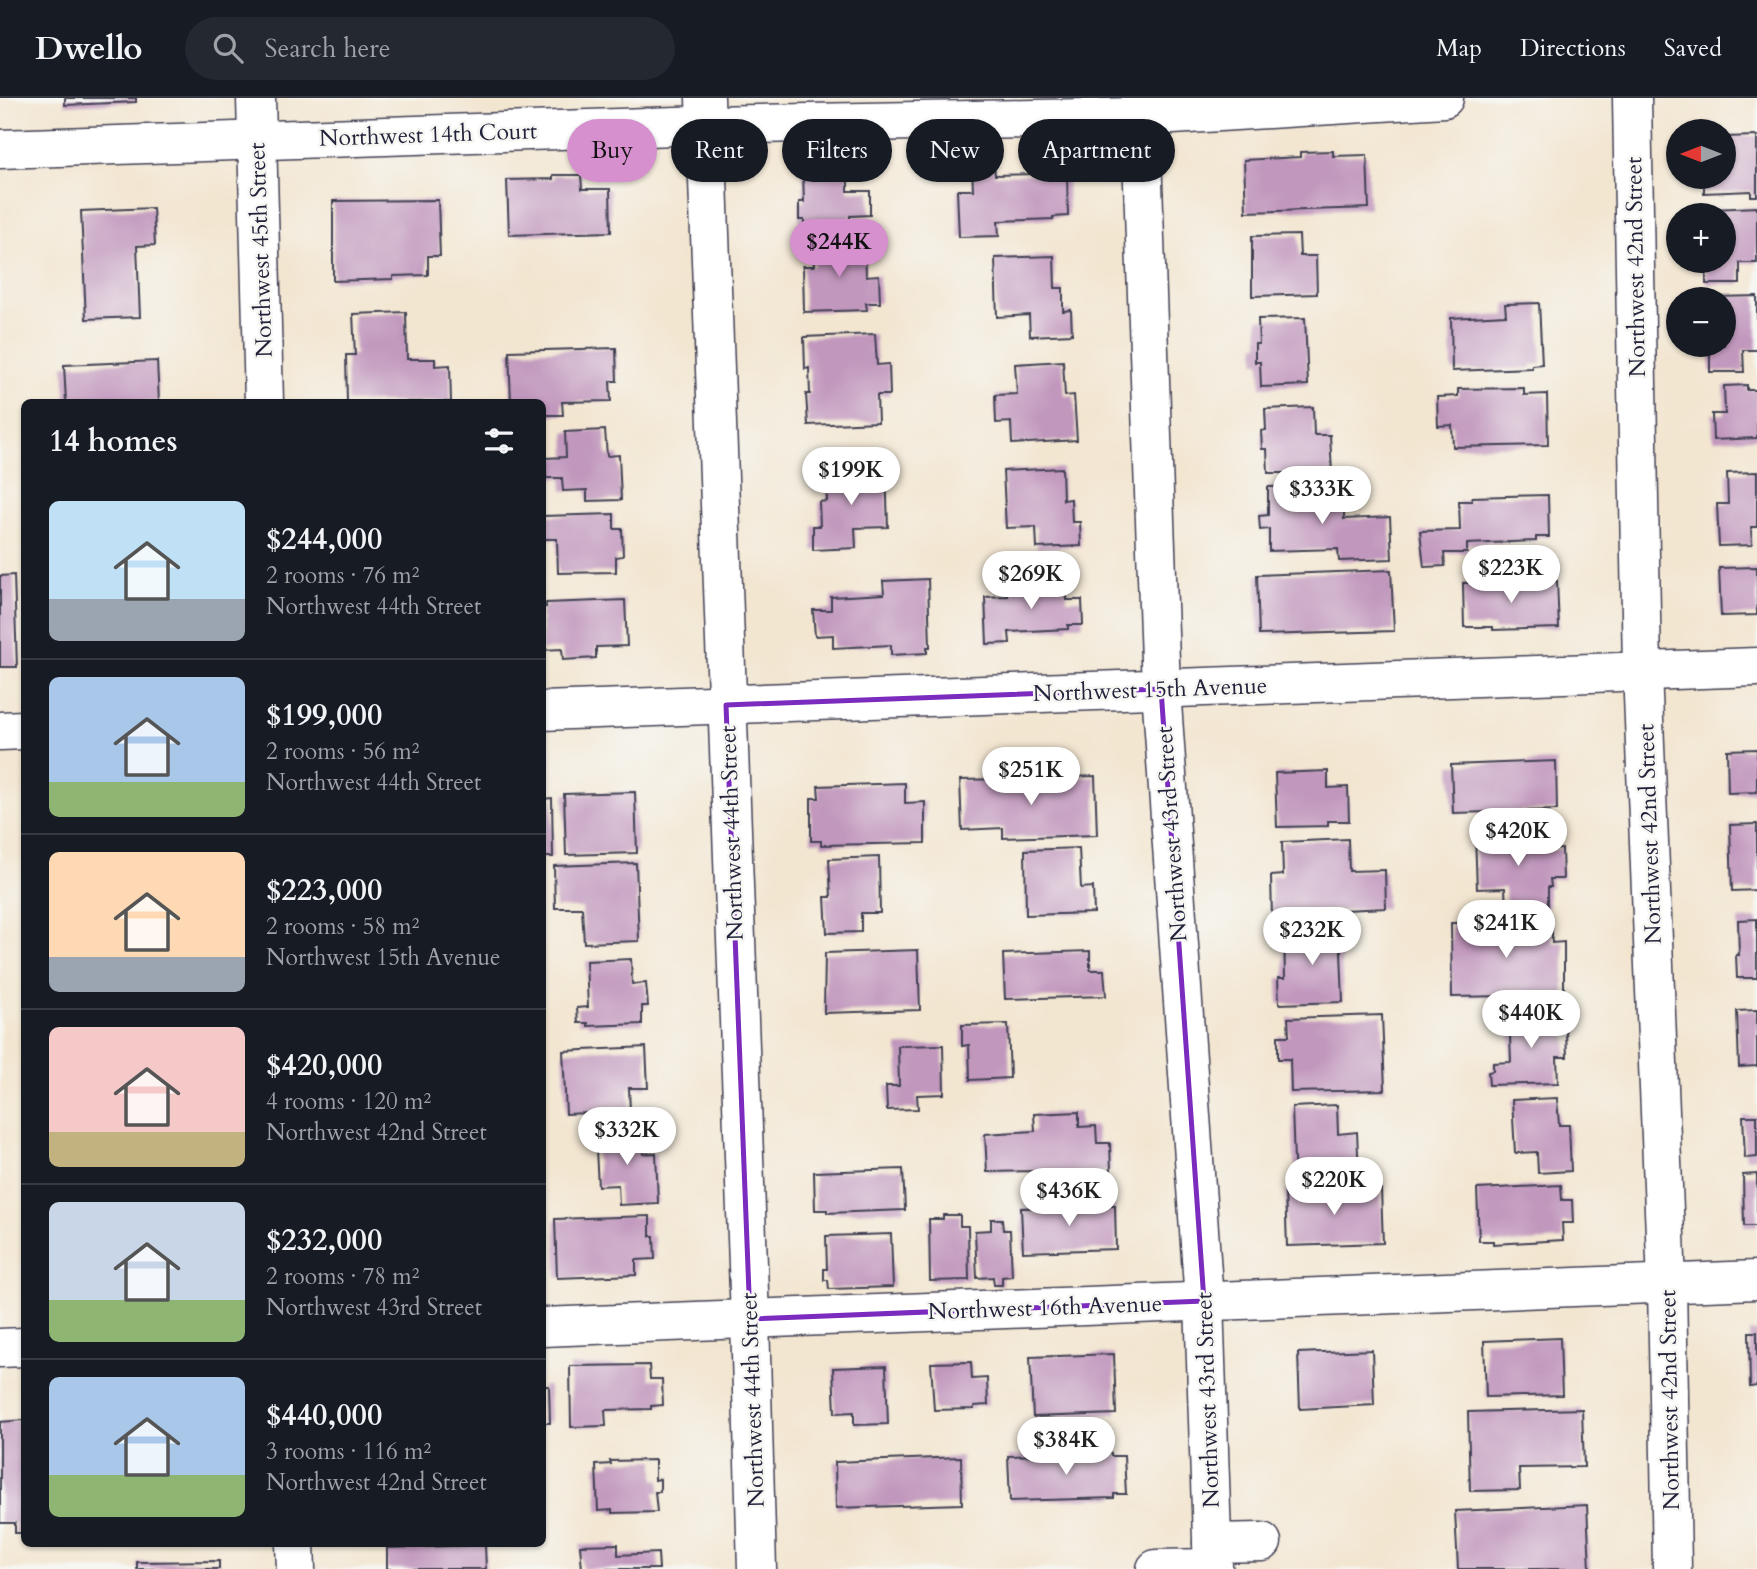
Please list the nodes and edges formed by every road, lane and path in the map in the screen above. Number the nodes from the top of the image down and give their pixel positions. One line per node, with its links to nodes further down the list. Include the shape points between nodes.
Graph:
1 (256, 98): 6 (street, Northwest 45th Street)
2 (1444, 98): 4 (street, Northwest 14th Court)
3 (1632, 98): 10 (street, Northwest 42nd Street)
4 (1140, 108): 5 (street, Northwest 14th Court); 11 (street, Northwest 43rd Street)
5 (705, 111): 6 (street, Northwest 14th Court); 12 (street, Northwest 44th Street)
6 (257, 140): 7 (street, Northwest 14th Court); 8 (street, Northwest 45th Street)
7 (0, 149)
8 (264, 399)
9 (1757, 667): 10 (street, Northwest 15th Avenue)
10 (1642, 671): 11 (street, Northwest 15th Avenue); 17 (street, Northwest 42nd Street)
11 (1161, 689): 12 (street, Northwest 15th Avenue); 18 (street, Northwest 43rd Street)
12 (726, 705): 13 (street, Northwest 15th Avenue); 19 (street, Northwest 44th Street)
13 (546, 711)
14 (0, 730): 15 (street)
15 (21, 730)
16 (1757, 1280): 17 (street, Northwest 16th Avenue)
17 (1667, 1284): 18 (street, Northwest 16th Avenue); 29 (street, Northwest 42nd Street)
18 (1204, 1301): 19 (street, Northwest 16th Avenue); 25 (street, Northwest 43rd Street)
19 (750, 1320): 20 (street, Northwest 16th Avenue); 27 (street, Northwest 44th Street)
20 (546, 1327)
21 (21, 1347): 22 (street)
22 (0, 1348)
23 (1262, 1542): 25 (street)
24 (296, 1547): 26 (street)
25 (1212, 1560): 28 (street)
26 (296, 1569)
27 (757, 1569)
28 (1156, 1569)
29 (1672, 1569)

